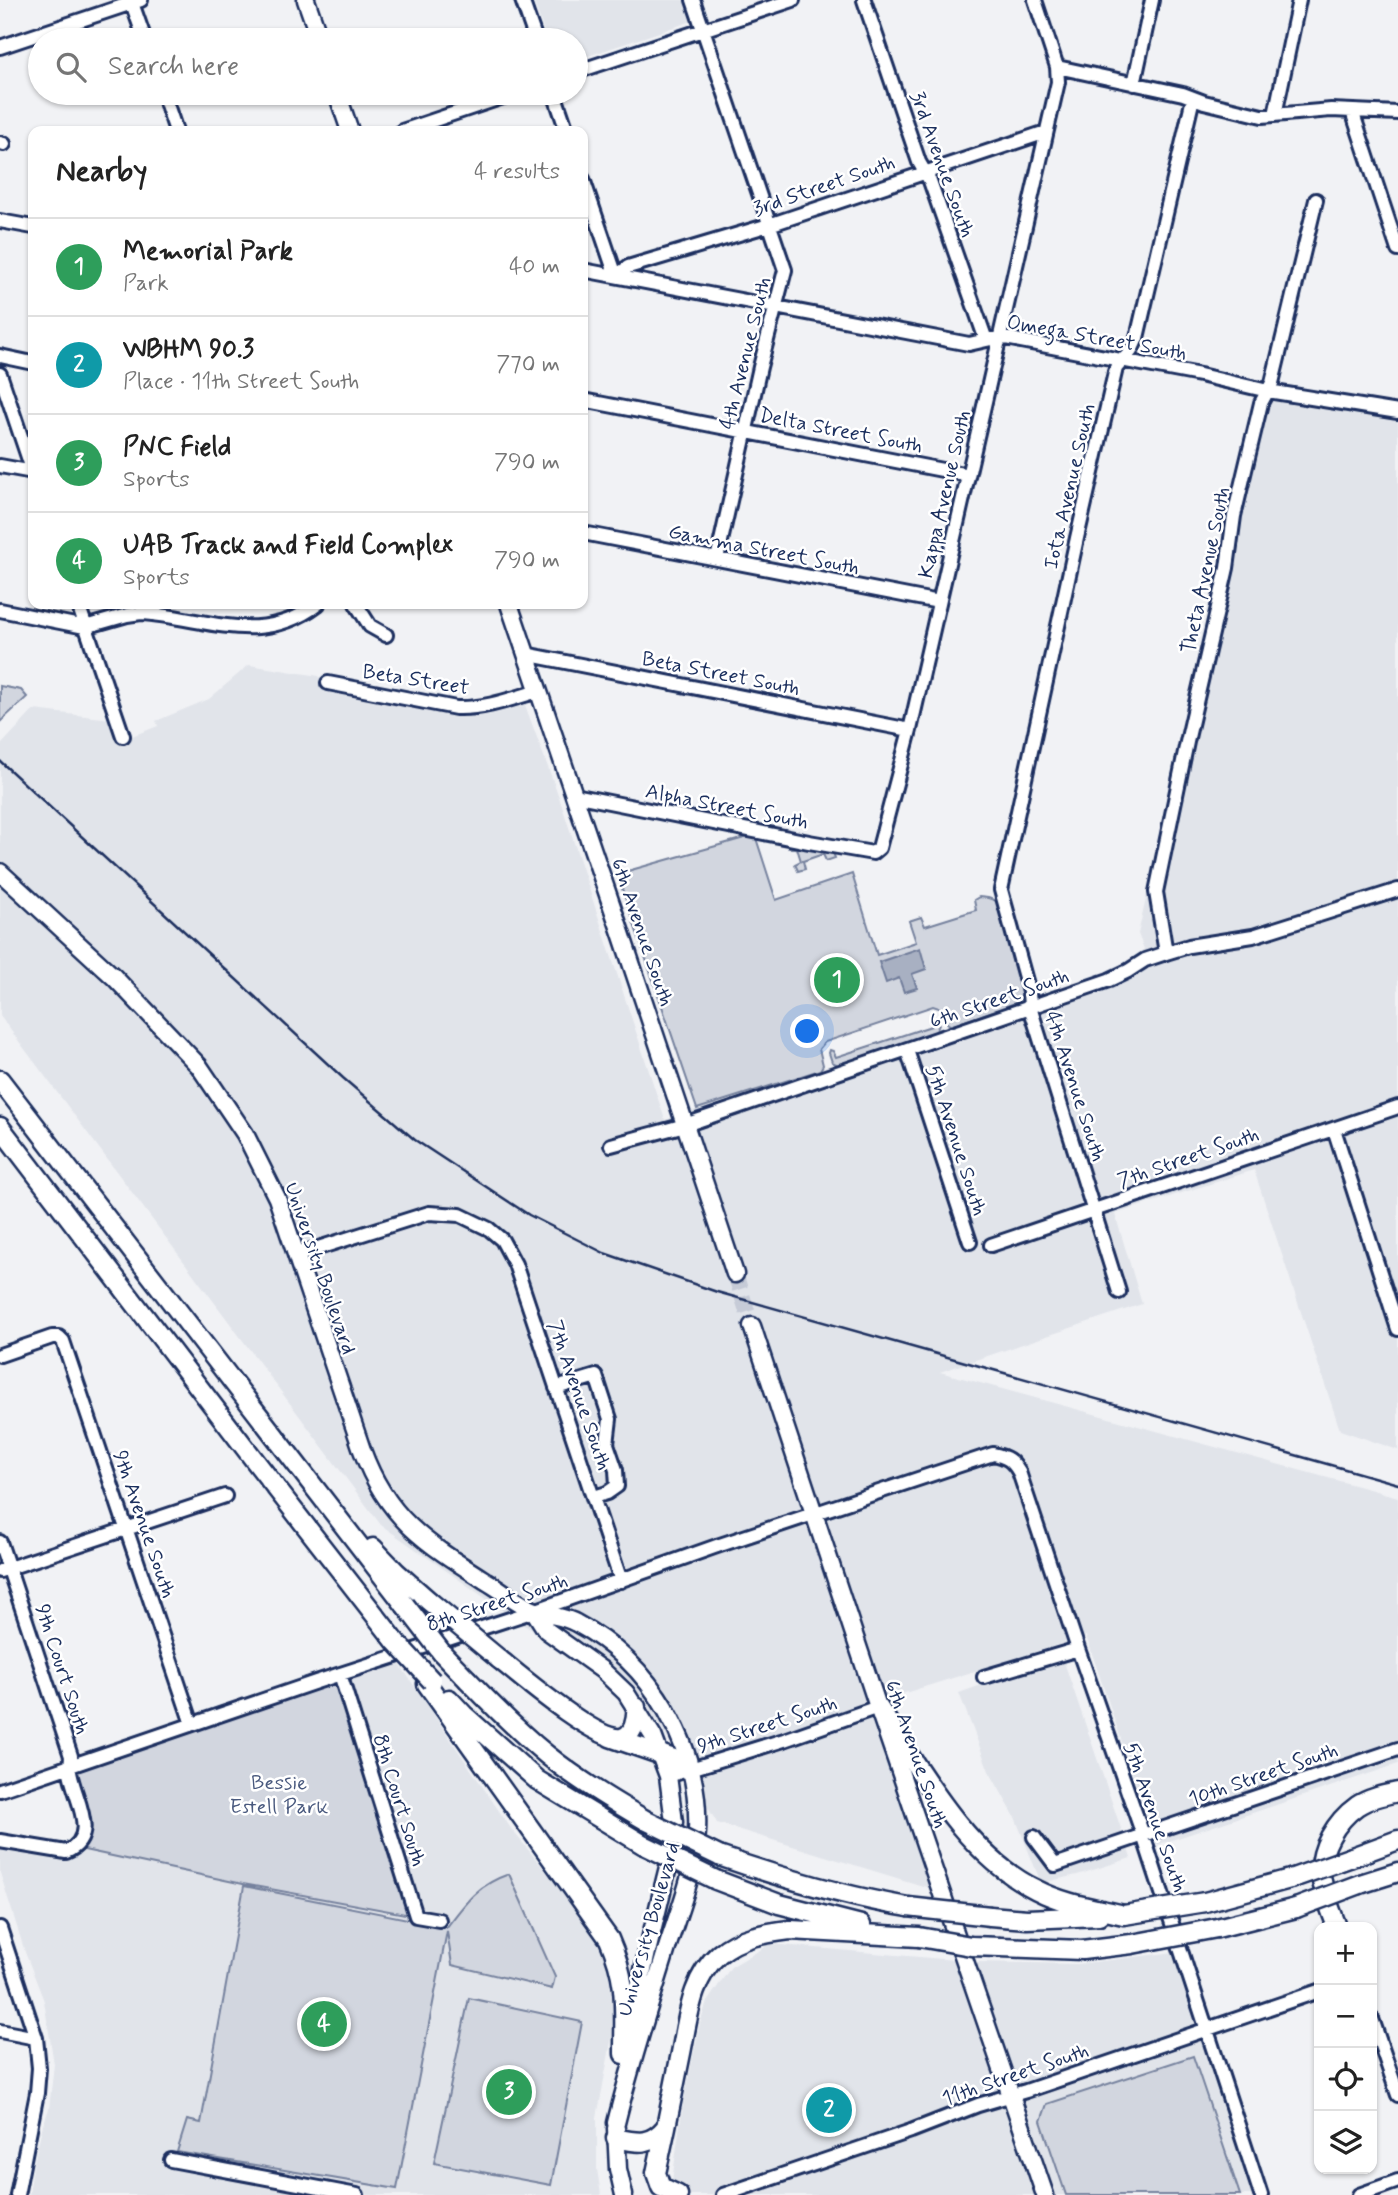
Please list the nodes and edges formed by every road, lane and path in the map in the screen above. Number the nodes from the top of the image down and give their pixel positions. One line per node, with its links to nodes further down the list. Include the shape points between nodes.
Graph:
1 (306, 0): 12 (main road)
2 (522, 0): 13 (street)
3 (693, 0): 14 (street, 4th Avenue South)
4 (793, 0): 14 (street)
5 (864, 0): 33 (street, 3rd Avenue South)
6 (1035, 0): 17 (street)
7 (1152, 0): 19 (street)
8 (1299, 0): 27 (street)
9 (137, 1): 10 (street); 11 (street)
10 (57, 28)
11 (143, 28)
12 (316, 28)
13 (532, 28)
14 (703, 29): 18 (street); 37 (street, 4th Avenue South)
15 (28, 38): 16 (street)
16 (0, 47)
17 (1057, 67): 19 (street); 32 (street, Kappa Avenue South, via 1058,82)
18 (588, 68)
19 (1134, 85): 20 (street)
20 (1193, 98): 27 (street, via 1262,116); 46 (street, Iota Avenue South, via 1137,338)
21 (167, 105): 28 (street)
22 (341, 105): 29 (main road)
23 (479, 105): 30 (street)
24 (558, 105): 31 (street)
25 (1352, 111): 26 (street); 27 (street); 39 (street)
26 (1398, 113)
27 (1275, 115)
28 (174, 126)
29 (348, 126)
30 (417, 126)
31 (565, 126)
32 (1045, 136): 33 (street, 3rd Street South); 43 (street, Kappa Avenue South)
33 (925, 172): 37 (street, 3rd Street South); 44 (street, 3rd Avenue South)
34 (588, 194): 41 (street)
35 (1316, 200): 49 (street, Theta Avenue South)
36 (0, 221): 38 (street)
37 (769, 225): 41 (street, 3rd Street South, via 628,267); 42 (street, 4th Avenue South, via 785,270)
38 (28, 226)
39 (1398, 250)
40 (588, 271): 41 (street, Omega Street South)
41 (616, 276): 42 (street, Omega Street South)
42 (774, 306): 44 (street, Omega Street South, via 969,344); 52 (street, 4th Avenue South)
43 (1000, 337): 44 (street, Omega Street South); 46 (street, Omega Street South); 56 (street, Kappa Avenue South)
44 (986, 340)
45 (0, 356): 47 (street)
46 (1121, 361): 49 (street, Omega Street South); 75 (street, Iota Avenue South, via 1080,524)
47 (28, 362)
48 (0, 374): 53 (street)
49 (1268, 391): 51 (street, Omega Street South); 77 (street, Theta Avenue South, via 1261,403 1234,516 1227,568 1156,892)
50 (588, 401): 52 (street, Delta Street South)
51 (1398, 412)
52 (745, 430): 56 (street, Delta Street South); 58 (street, 4th Avenue South)
53 (28, 457)
54 (0, 466): 55 (street)
55 (28, 471)
56 (968, 475): 59 (street, Kappa Avenue South)
57 (588, 534): 58 (street, Gamma Street South)
58 (717, 559): 59 (street, Gamma Street South)
59 (939, 602): 70 (street, Kappa Avenue South)
60 (80, 609): 65 (street)
61 (311, 609): 65 (street, via 284,622 253,628 141,613)
62 (359, 609): 66 (street, via 370,626)
63 (511, 609): 67 (main road, 6th Avenue South)
64 (0, 610): 65 (street)
65 (85, 626): 71 (street)
66 (386, 635)
67 (525, 654): 69 (main road, 6th Avenue South); 70 (street, Beta Street South)
68 (328, 683): 69 (street, Beta Street, via 470,709)
69 (538, 691): 72 (main road, 6th Avenue South)
70 (910, 730): 73 (street, Kappa Avenue South, via 879,848)
71 (123, 736)
72 (574, 795): 73 (street, Alpha Street South); 82 (main road, 6th Avenue South)
73 (873, 852)
74 (0, 872): 89 (main road, University Boulevard, via 114,977 199,1066 245,1134 277,1198)
75 (1001, 890): 78 (street, 4th Avenue South)
76 (1398, 890): 77 (street, 6th Street South, via 1253,936)
77 (1166, 953): 78 (street, 6th Street South, via 1109,980)
78 (1030, 1007): 79 (street, 6th Street South); 86 (street, 4th Avenue South)
79 (907, 1050): 82 (street, 6th Street South); 87 (street, 5th Avenue South)
80 (0, 1080): 97 (highway)
81 (1398, 1107): 84 (street, 7th Street South)
82 (685, 1125): 85 (street, 6th Street South); 90 (main road, 6th Avenue South)
83 (0, 1127): 109 (highway, bridge)
84 (1334, 1129): 86 (street, 7th Street South); 93 (street)
85 (611, 1145)
86 (1095, 1209): 88 (street, 7th Street South); 91 (street, 4th Avenue South)
87 (970, 1242)
88 (991, 1245)
89 (296, 1255): 95 (street, 7th Avenue South, via 429,1213 460,1214 502,1240 515,1264); 105 (main road, University Boulevard, via 362,1450 384,1496 431,1546)
90 (735, 1274)
91 (1119, 1292)
92 (752, 1326): 100 (main road, 6th Avenue South)
93 (1398, 1329)
94 (0, 1355): 101 (street, 9th Avenue South, via 52,1337 63,1341)
95 (556, 1388): 99 (street, 7th Avenue South); 99 (street, via 596,1376 606,1401 610,1419 607,1444 617,1486)
96 (1005, 1456): 100 (street, 8th Street South, via 993,1454); 106 (street, 5th Avenue South, via 1019,1472)
97 (305, 1476): 113 (highway, bridge, via 429,1601 552,1702); 126 (highway, bridge, via 442,1653 496,1709 547,1755 647,1821 719,1856 866,1900 1027,1919)
98 (225, 1496): 101 (street)
99 (594, 1497): 104 (street, 7th Avenue South)
100 (815, 1513): 104 (street, 8th Street South); 111 (main road, 6th Avenue South)
101 (127, 1529): 103 (street); 112 (street, 9th Avenue South)
102 (0, 1542): 103 (street, 9th Court South)
103 (5, 1570): 116 (street, 9th Court South, via 71,1756)
104 (621, 1581): 105 (street, 8th Street South)
105 (534, 1611): 107 (street, 8th Street South); 110 (main road, University Boulevard, via 546,1630 602,1670); 117 (main road, University Boulevard, via 574,1622 628,1661 668,1713)
106 (1078, 1649): 108 (street); 121 (street, 5th Avenue South)
107 (340, 1674): 112 (street, 8th Street South); 127 (street, 8th Court South, via 416,1916)
108 (984, 1677)
109 (430, 1683): 130 (highway, bridge, via 537,1780 644,1845 779,1904); 136 (highway, via 609,1939 624,1985)
110 (636, 1707): 113 (highway, via 629,1733 621,1738); 115 (main road, University Boulevard)
111 (878, 1707): 117 (street, 9th Street South); 126 (highway, via 969,1836 1007,1872 1067,1903); 137 (main road, 6th Avenue South)
112 (192, 1724): 116 (street, 8th Street South)
113 (607, 1736): 115 (highway)
114 (1398, 1749): 121 (street, 10th Street South)
115 (662, 1756): 117 (highway); 118 (main road, University Boulevard)
116 (69, 1766): 119 (street, 8th Street South); 124 (street, 9th Court South, via 84,1820 75,1848 66,1852)
117 (690, 1770): 118 (street, 9th Street South); 140 (main road, University Boulevard, via 696,1816 692,1865 630,2067)
118 (668, 1776): 136 (main road, University Boulevard, via 674,1822 671,1855)
119 (0, 1790)
120 (1398, 1792): 128 (highway, via 1358,1806 1326,1844 1321,1873)
121 (1143, 1835): 122 (street, 10th Street South, via 1055,1865); 132 (street, 5th Avenue South)
122 (1034, 1837)
123 (1398, 1840): 126 (highway, bridge, via 1290,1879 1205,1902)
124 (0, 1841)
125 (1398, 1872): 130 (highway, bridge, via 1296,1908 1132,1944 1082,1950 971,1946)
126 (1124, 1915)
127 (439, 1920)
128 (1335, 1922)
129 (0, 1928): 135 (street)
130 (919, 1937): 139 (highway, via 790,1930 741,1940 718,1954 692,1999)
131 (1314, 1993): 132 (street, 11th Street South)
132 (1206, 2030): 137 (street, 11th Street South); 151 (street, 5th Avenue South)
133 (0, 2031): 135 (street)
134 (1377, 2034): 138 (street)
135 (36, 2038): 144 (street, via 37,2093)
136 (624, 2054): 140 (main road, University Boulevard)
137 (1012, 2095): 149 (street, 11th Street South); 150 (main road, 6th Avenue South)
138 (1398, 2095)
139 (666, 2127): 140 (highway, via 649,2141 631,2141); 142 (highway)
140 (616, 2130): 146 (main road, University Boulevard)
141 (171, 2161): 145 (street)
142 (656, 2173): 147 (highway); 148 (highway, via 662,2187)
143 (1398, 2181): 152 (street)
144 (17, 2195)
145 (357, 2195)
146 (624, 2195)
147 (653, 2195)
148 (678, 2195)
149 (723, 2195)
150 (1045, 2195)
151 (1261, 2195)
152 (1359, 2195)

